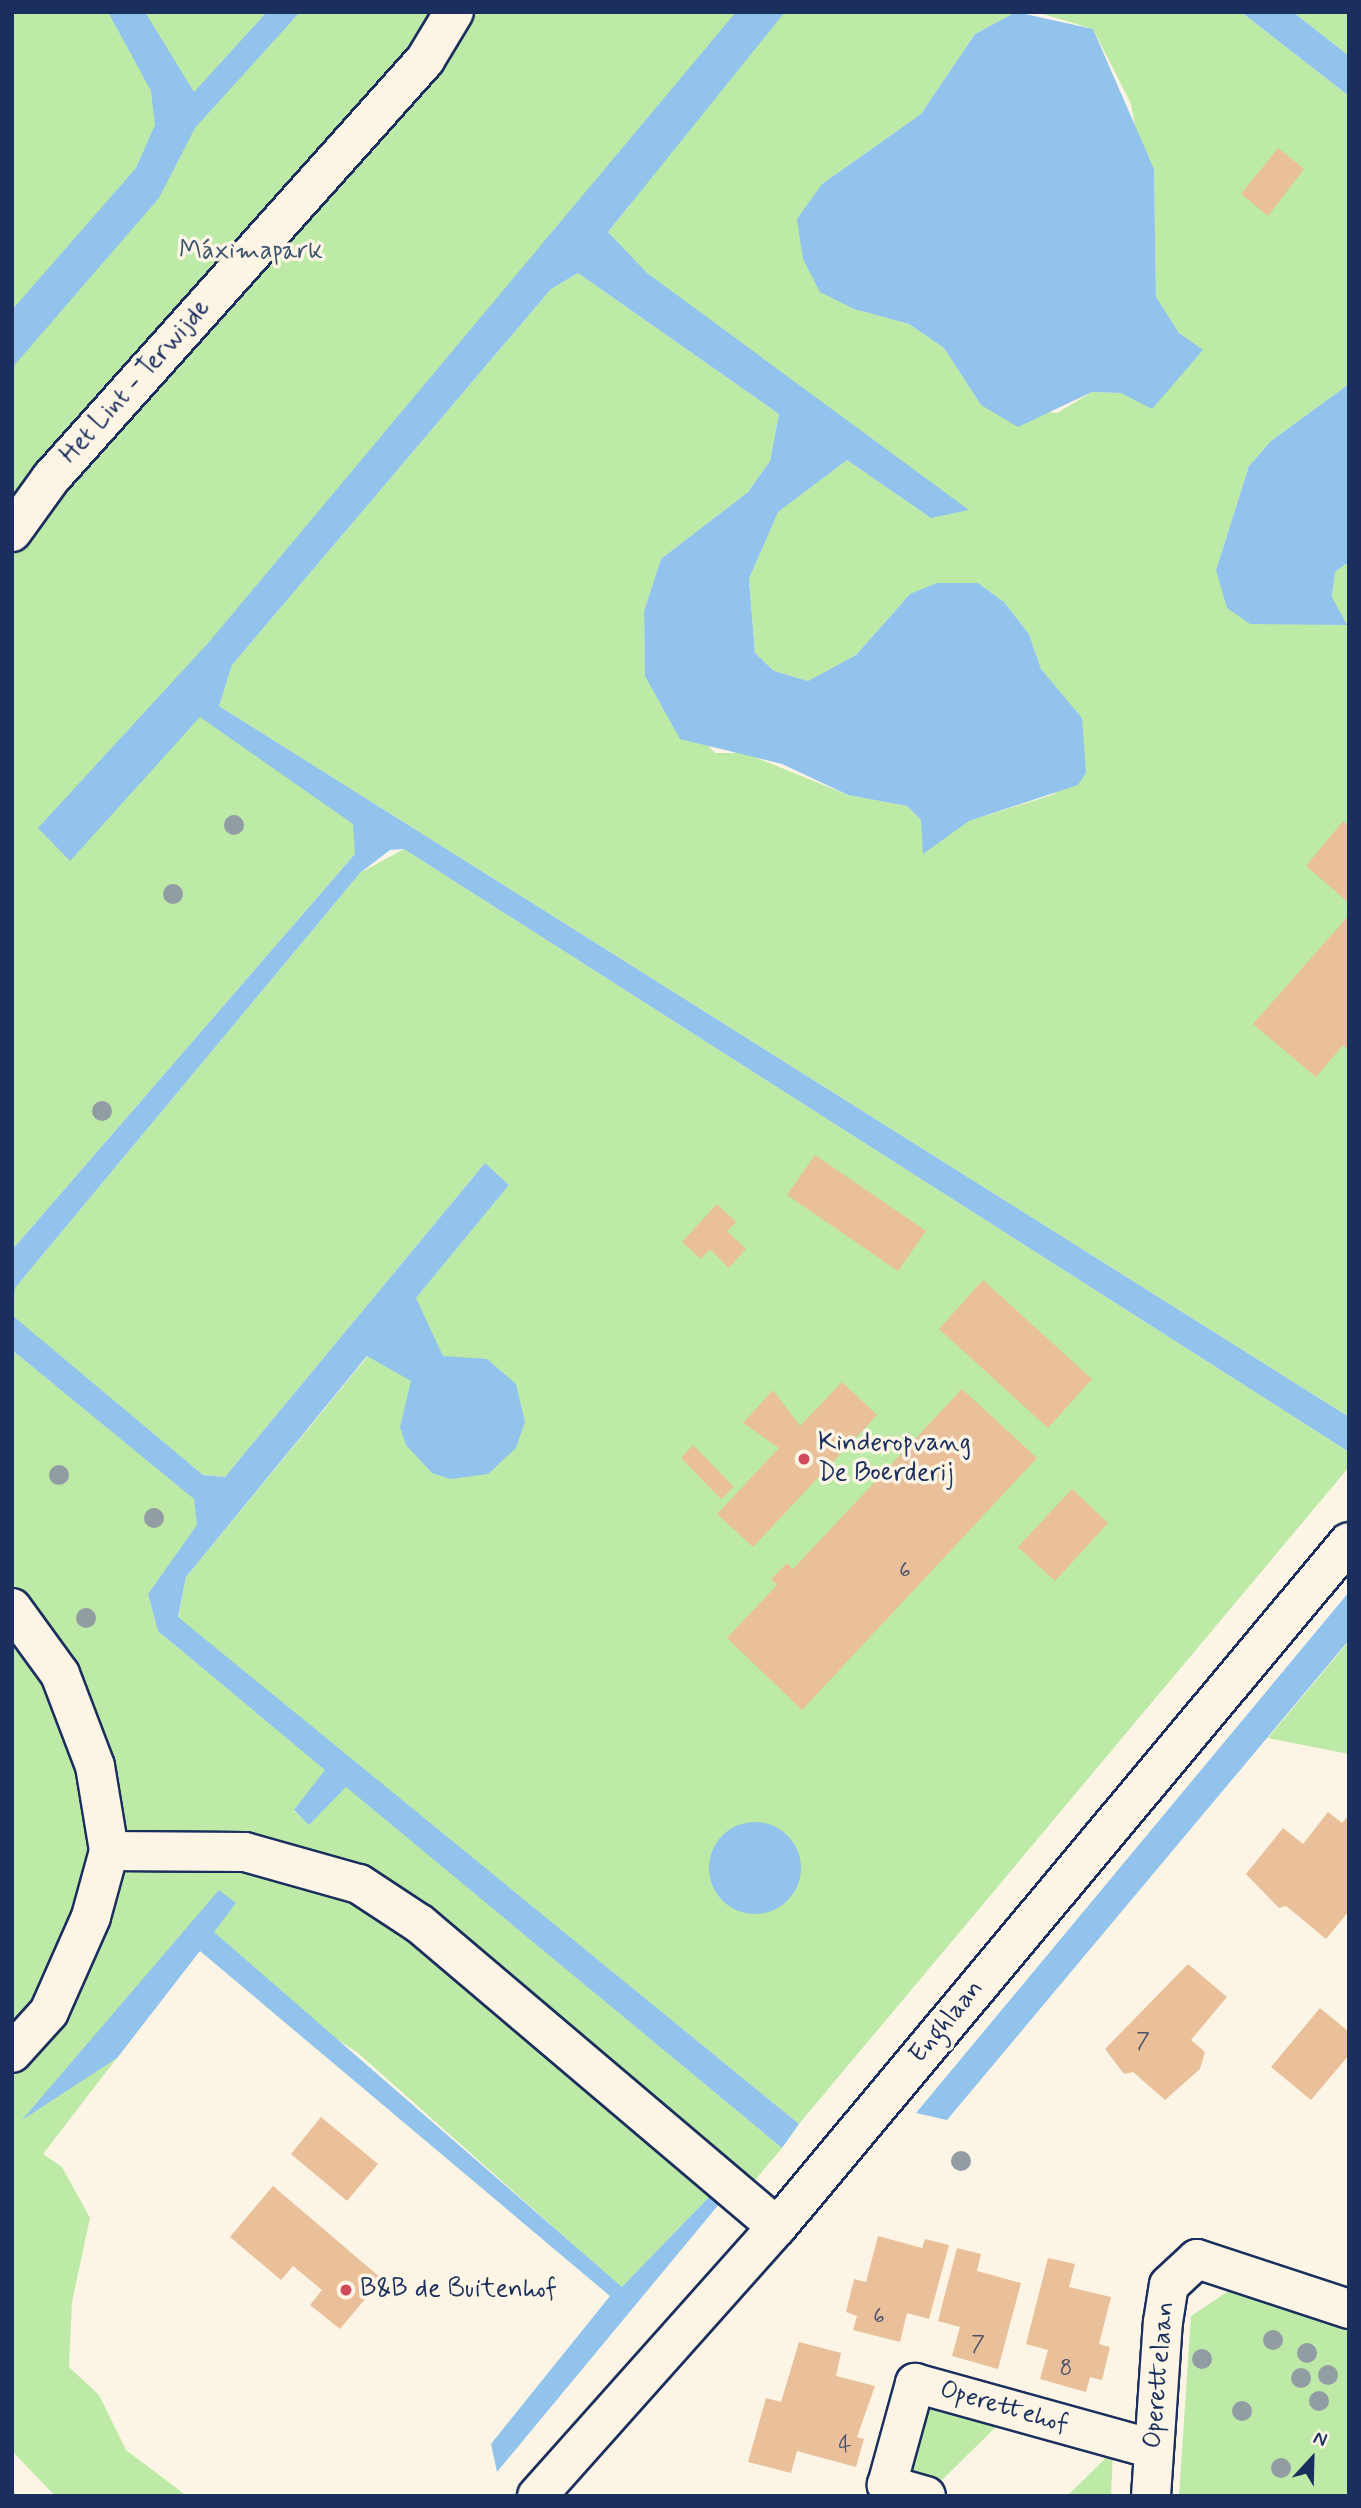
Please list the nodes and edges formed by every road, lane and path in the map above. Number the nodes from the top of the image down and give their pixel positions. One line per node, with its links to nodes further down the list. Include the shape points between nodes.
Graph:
1 (454, 12): 2 (street, Het Lint - Terwijde, via 425,60 51,478)
2 (12, 532)
3 (1349, 1542): 7 (street, Enghlaan)
4 (12, 1608): 5 (street, via 60,1674 95,1766)
5 (109, 1851): 6 (street, via 91,1917 49,2012); 7 (street, via 245,1852 359,1884 420,1924)
6 (12, 2053)
7 (777, 2227): 10 (street, Enghlaan)
8 (1342, 2295): 9 (street, Operettelaan, via 1198,2259 1169,2285)
9 (1153, 2449): 11 (street, Operettehof, via 915,2383 887,2485); 12 (street, Operettelaan)
10 (537, 2496)
11 (926, 2496)
12 (1151, 2496)

